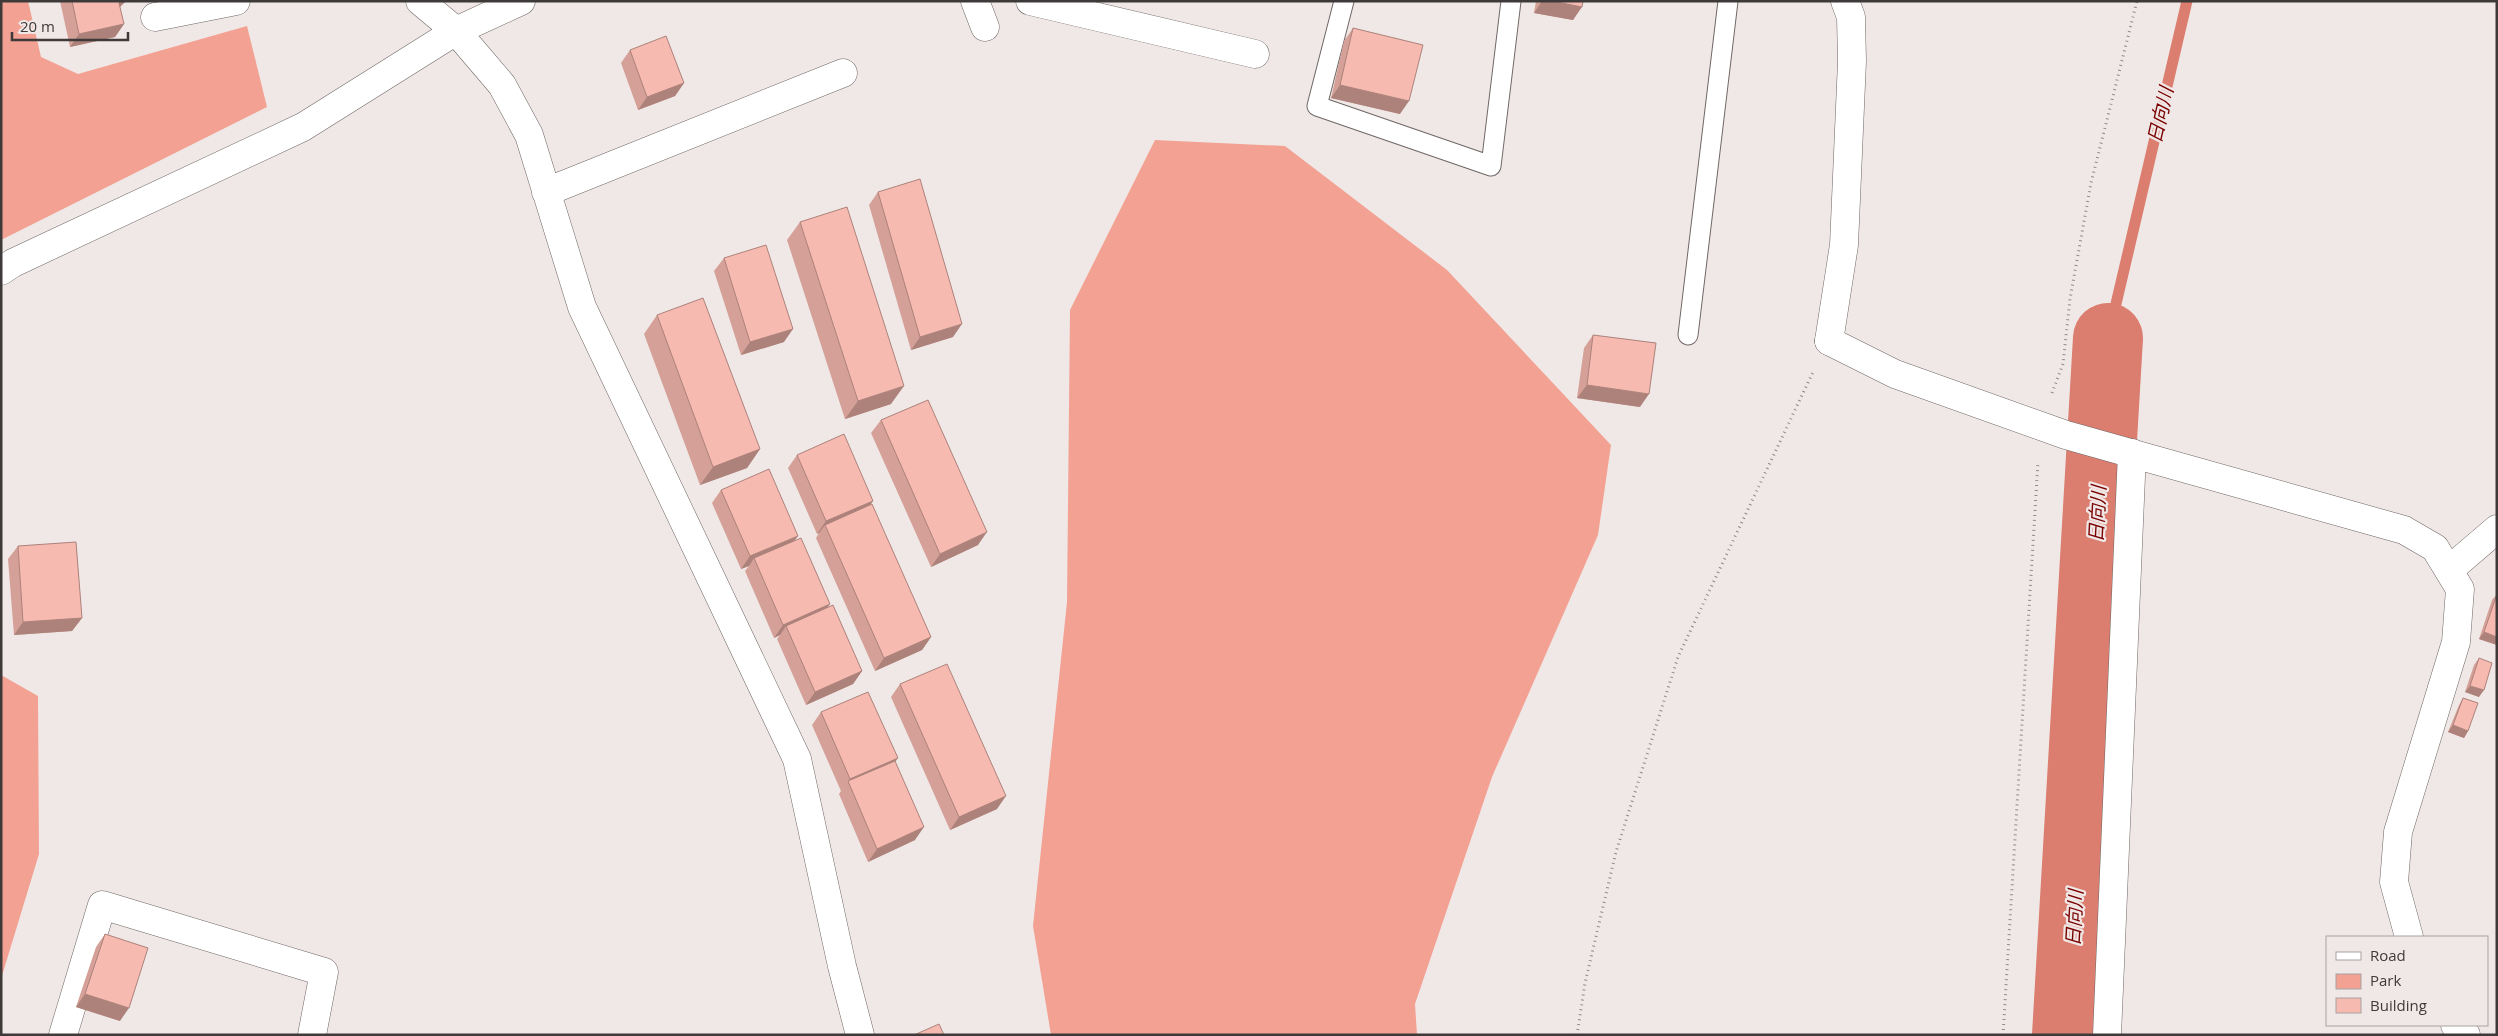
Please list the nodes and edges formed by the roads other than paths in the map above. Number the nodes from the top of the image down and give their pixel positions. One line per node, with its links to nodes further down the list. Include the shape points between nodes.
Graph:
1 (236, 1): 10 (street)
2 (420, 1): 13 (street)
3 (521, 1): 13 (street)
4 (975, 1): 12 (street)
5 (1030, 1): 14 (street)
6 (1344, 1): 7 (lane, via 1317,106 1491,166)
7 (1511, 1)
8 (1728, 1): 18 (lane)
9 (1845, 1): 19 (street, via 1850,17 1852,61 1844,245 1829,341 1895,374 2066,435)
10 (183, 6): 11 (street)
11 (155, 18)
12 (985, 26)
13 (456, 31): 16 (street, via 502,85 529,135); 17 (street, via 303,128)
14 (1255, 54)
15 (843, 73): 16 (street)
16 (546, 192): 26 (street, via 582,307 798,759)
17 (1, 271)
18 (1688, 335)
19 (2132, 454): 21 (street, via 2404,530 2436,548); 27 (street)
20 (2497, 529): 21 (street)
21 (2449, 570): 22 (street, via 2460,589 2456,642 2398,832 2394,882)
22 (2408, 936)
23 (2456, 1026): 28 (street)
24 (63, 1035): 25 (street, via 102,905 324,972)
25 (312, 1035)
26 (860, 1035)
27 (2107, 1035)
28 (2466, 1035)

